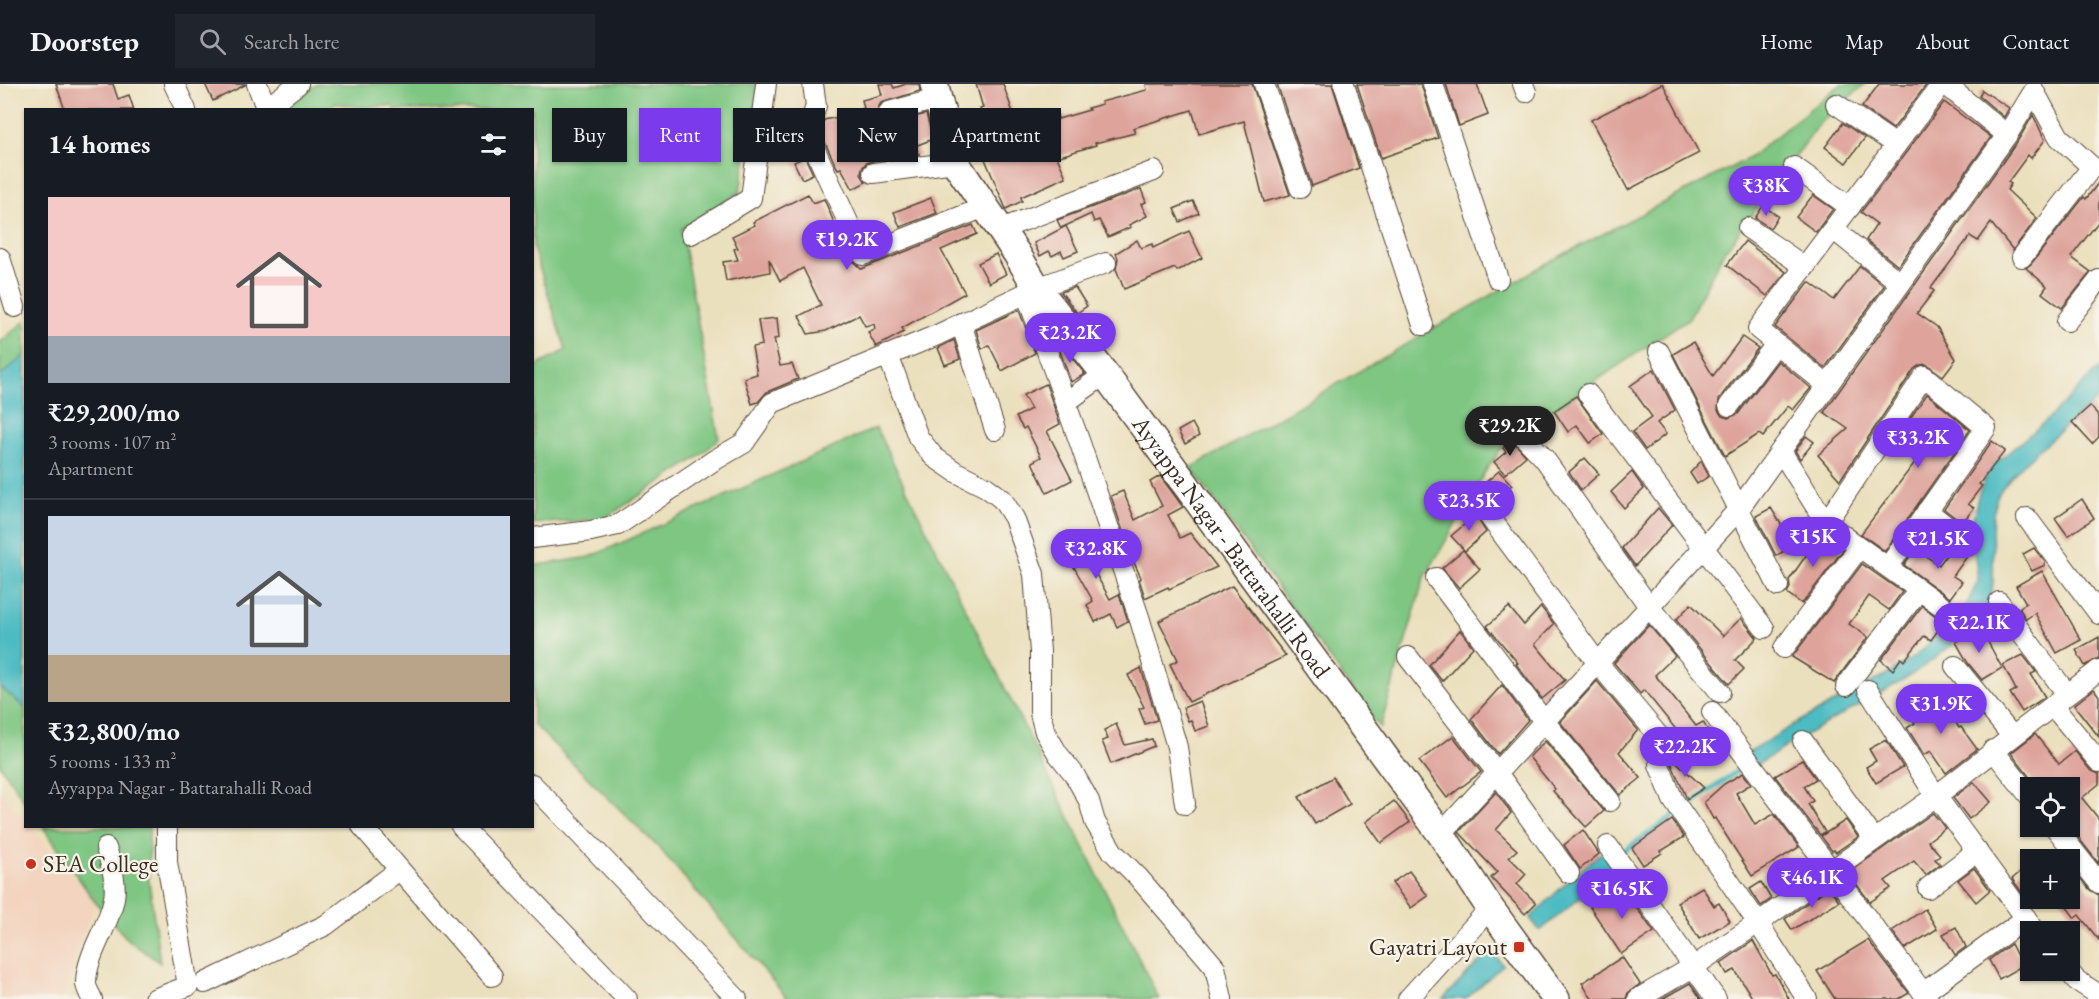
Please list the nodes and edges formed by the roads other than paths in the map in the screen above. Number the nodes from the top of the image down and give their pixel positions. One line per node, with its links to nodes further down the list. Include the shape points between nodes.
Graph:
1 (174, 84): 13 (street)
2 (257, 84): 14 (street)
3 (298, 84): 15 (street)
4 (766, 84): 31 (street, via 750,198)
5 (813, 84): 26 (street, via 816,106 809,127 811,141 863,255)
6 (1264, 84): 25 (street)
7 (1344, 84): 43 (street)
8 (1433, 84): 36 (street)
9 (1943, 84): 18 (street); 19 (street)
10 (2033, 87): 18 (street); 21 (street, via 2059,137)
11 (936, 92): 16 (street); 17 (main road, Ayyappa Nagar - Battarahalli Road)
12 (1836, 104): 19 (street)
13 (185, 108)
14 (265, 108)
15 (266, 108)
16 (899, 108)
17 (940, 108)
18 (2007, 135): 38 (street)
19 (1896, 145): 27 (street)
20 (954, 162): 24 (street); 26 (main road, Ayyappa Nagar - Battarahalli Road)
21 (2096, 166): 32 (street)
22 (1794, 167): 27 (street)
23 (1154, 171): 29 (street)
24 (873, 172)
25 (1300, 188)
26 (985, 207): 29 (main road, Ayyappa Nagar - Battarahalli Road)
27 (1850, 207): 30 (street)
28 (1748, 228): 35 (street)
29 (1001, 229): 39 (main road, Ayyappa Nagar - Battarahalli Road)
30 (1833, 229): 35 (street); 38 (street)
31 (691, 234)
32 (2022, 257)
33 (0, 258): 40 (street)
34 (1106, 263): 39 (street)
35 (1805, 267): 44 (street, via 1758,329)
36 (1498, 279)
37 (2099, 280): 41 (street)
38 (1900, 283): 48 (street)
39 (1031, 290): 42 (street); 47 (main road, Ayyappa Nagar - Battarahalli Road); 50 (street)
40 (13, 308)
41 (2067, 321)
42 (961, 324): 46 (street); 52 (street)
43 (1423, 326)
44 (1776, 344): 48 (street); 51 (street)
45 (1659, 352): 55 (street)
46 (888, 355): 60 (street, via 772,403 744,443 618,525); 124 (street, via 918,437 928,450 1002,499 1014,518 1034,574 1040,713 1045,732 1074,774 1113,852 1215,967)
47 (1105, 374): 50 (street); 99 (main road, Ayyappa Nagar - Battarahalli Road)
48 (1827, 385): 54 (street)
49 (1588, 394): 63 (street)
50 (1065, 403): 95 (street, via 1140,620 1177,747)
51 (1729, 405)
52 (995, 430)
53 (1523, 436): 69 (street, via 1544,458)
54 (1780, 451): 55 (street); 59 (street)
55 (1739, 509): 63 (street); 66 (street)
56 (1927, 511): 59 (street, via 1986,428 1924,376); 61 (street); 64 (street)
57 (1486, 512): 75 (street)
58 (2027, 518): 71 (street)
59 (1826, 523): 62 (street)
60 (534, 538)
61 (1968, 543)
62 (1859, 548): 64 (street); 73 (street)
63 (1704, 549): 69 (street); 72 (street)
64 (1888, 567): 67 (street)
65 (1436, 578): 83 (street)
66 (1778, 586)
67 (1919, 590): 70 (street); 78 (street)
68 (1999, 602): 81 (street)
69 (1650, 608): 75 (street); 80 (street)
70 (1947, 610)
71 (2099, 614)
72 (1764, 628)
73 (1784, 648)
74 (1408, 657): 90 (street)
75 (1597, 662): 83 (street); 85 (street)
76 (1955, 666): 84 (street)
77 (2099, 670): 81 (street)
78 (1846, 686)
79 (1869, 690): 93 (street)
80 (1719, 692)
81 (2060, 700): 84 (street); 88 (street)
82 (1712, 712): 106 (street)
83 (1544, 721): 90 (street); 94 (street)
84 (2012, 736): 87 (street)
85 (1663, 741)
86 (1803, 741): 101 (street)
87 (1993, 750): 91 (street); 93 (street)
88 (2099, 762)
89 (1659, 765): 112 (street, via 1678,807)
90 (1498, 774): 99 (street); 107 (street)
91 (2020, 784)
92 (534, 786): 123 (street)
93 (1936, 795): 101 (street); 103 (street)
94 (1610, 801)
95 (1185, 804)
96 (167, 828): 117 (street, via 167,862 182,962)
97 (364, 828): 105 (street)
98 (463, 828): 122 (street)
99 (1441, 834): 110 (main road, Ayyappa Nagar - Battarahalli Road)
100 (2063, 837): 108 (street)
101 (1874, 839): 106 (street)
102 (106, 848): 121 (street, via 114,897 85,984)
103 (1977, 851): 109 (street); 111 (street)
104 (1613, 854): 114 (street)
105 (399, 870): 115 (street); 117 (street, via 326,925)
106 (1830, 870): 112 (street); 119 (street)
107 (1569, 873)
108 (2099, 884)
109 (1928, 888)
110 (1490, 908): 125 (street); 126 (main road, Ayyappa Nagar - Battarahalli Road)
111 (2028, 921)
112 (1758, 923): 114 (street); 129 (street)
113 (2020, 932): 119 (street)
114 (1693, 967): 127 (street); 128 (street)
115 (492, 976)
116 (2078, 981): 118 (street)
117 (202, 989): 120 (street)
118 (2099, 995)
119 (1926, 996)
120 (161, 997)
121 (92, 999)
122 (627, 999)
123 (737, 999)
124 (1222, 999)
125 (1408, 999)
126 (1556, 999)
127 (1638, 999)
128 (1716, 999)
129 (1807, 999)

